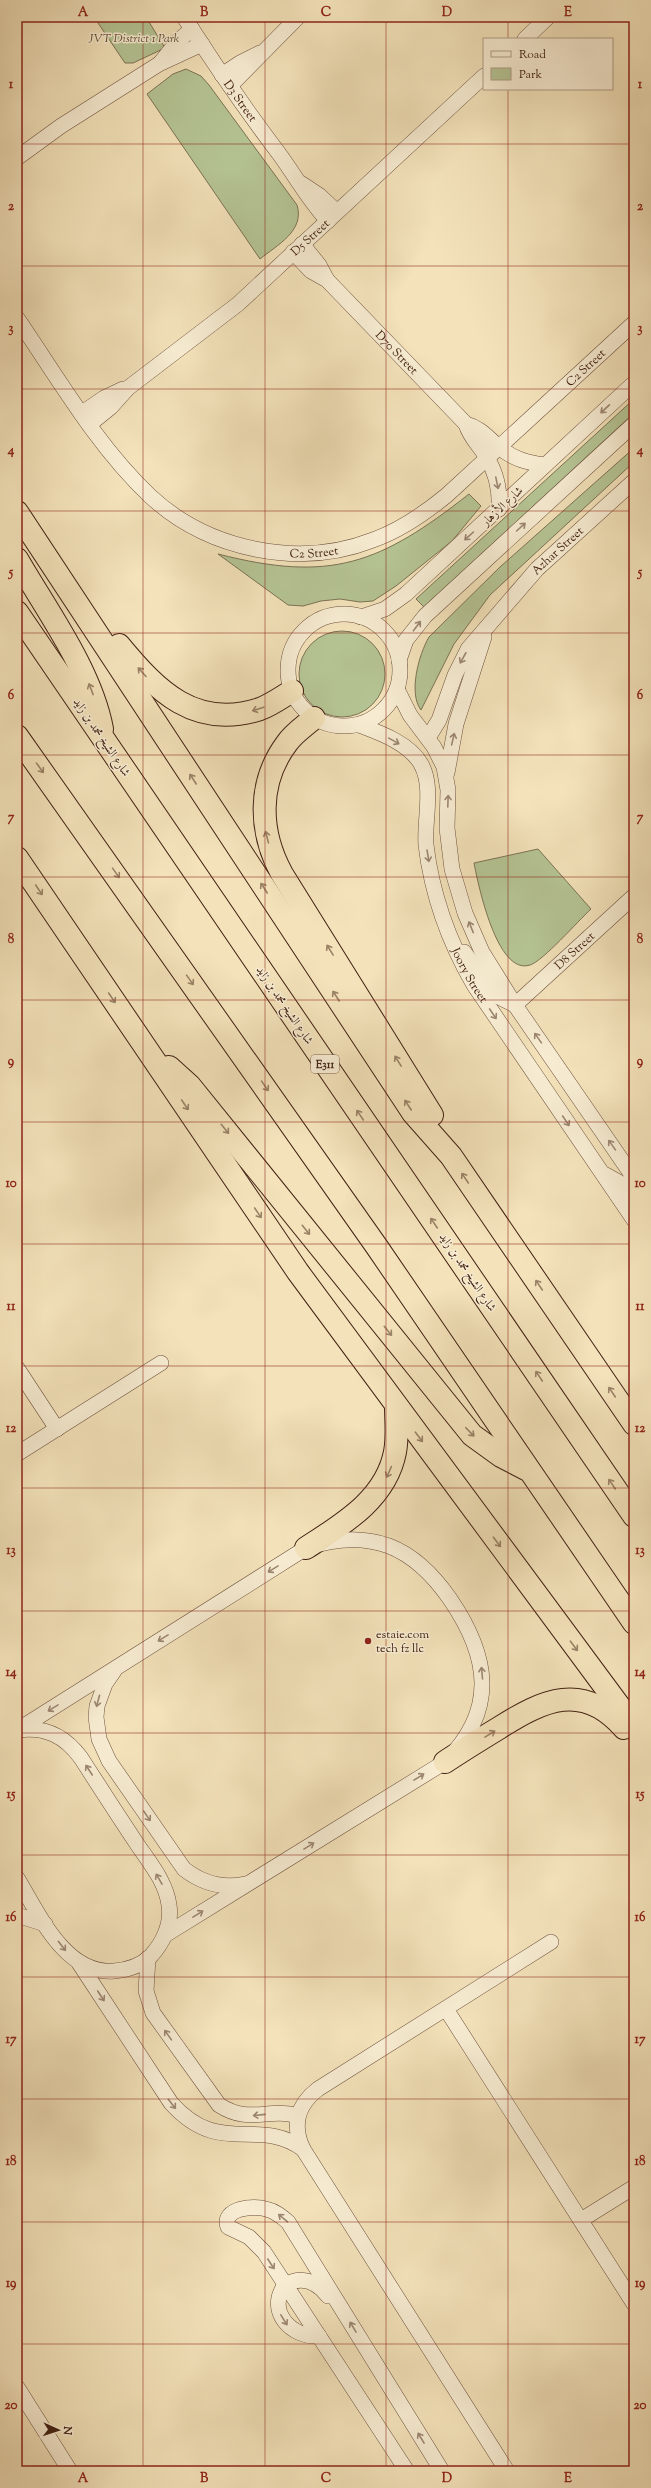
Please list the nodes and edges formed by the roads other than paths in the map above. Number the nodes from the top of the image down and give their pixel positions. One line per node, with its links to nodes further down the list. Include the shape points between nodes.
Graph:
1 (298, 17): 8 (street, via 261,52 240,63)
2 (548, 17): 4 (street)
3 (188, 23): 5 (street, D3 Street); 6 (street, via 178,41)
4 (526, 38)
5 (202, 44): 6 (street); 8 (street, D3 Street)
6 (159, 64): 9 (street, via 61,126)
7 (483, 77): 10 (street, D5 Street)
8 (226, 80): 10 (street, D3 Street, via 300,183 312,204)
9 (17, 158)
10 (332, 217): 11 (street, D5 Street)
11 (298, 248): 15 (street, D5 Street, via 214,323 128,388 111,407); 16 (street, D70 Street, via 311,271 327,280)
12 (17, 318): 15 (street, C2 Street)
13 (634, 323): 18 (street, C2 Street)
14 (634, 383): 20 (street, شارع الأزهار, one-way to 20)
15 (86, 418): 19 (street, C2 Street, via 130,476 174,515 200,530 227,541 285,553 344,549 372,541 399,529 442,500)
16 (466, 424): 18 (street, D70 Street, via 483,432); 19 (street, D70 Street, via 472,438)
17 (634, 424): 29 (street, شارع الأزهار, one-way to 17, via 406,640 425,616)
18 (499, 447): 19 (street, C2 Street); 20 (street, D70 Street, via 521,460)
19 (487, 458): 22 (street, D70 Street, one-way to 22, via 498,482)
20 (545, 465): 22 (street, شارع الأزهار)
21 (634, 480): 28 (street, Azhar Street, via 537,569)
22 (499, 509): 27 (street, شارع الأزهار, one-way to 27, via 406,594 385,608)
23 (17, 512): 24 (highway)
24 (43, 553): 31 (highway, one-way to 24, via 261,708 242,713 208,712 182,705 165,695 150,681); 45 (highway, one-way to 24, via 414,1113)
25 (17, 559): 36 (highway, one-way to 25, via 98,707 89,682)
26 (17, 612): 36 (highway, شارع الشيخ محمد بن زايد / E311)
27 (362, 617): 29 (street, شارع الأزهار, via 378,625 386,633); 31 (street, شارع الأزهار, via 349,614 322,618 301,634 288,666)
28 (488, 628): 35 (street, Azhar Street, one-way to 35, via 468,649 439,720); 37 (street, Azhar Street, one-way to 28, via 456,724)
29 (399, 660): 30 (street, شارع الأزهار, via 400,675)
30 (397, 689): 33 (street, شارع الأزهار, via 382,711); 35 (street, Joory Street, via 410,715)
31 (292, 691): 32 (street, شارع الأزهار, via 301,706)
32 (314, 718): 33 (street, شارع الأزهار, via 336,726); 45 (highway, one-way to 32, via 425,1104 282,874 269,846 265,830 264,799 272,768 288,741)
33 (358, 725): 39 (street, Joory Street, one-way to 39, via 395,741 418,759 427,782)
34 (17, 736): 56 (highway, one-way to 56, via 372,1240)
35 (428, 738): 37 (street, Joory Street, via 440,756)
36 (104, 740): 57 (highway, شارع الشيخ محمد بن زايد / E311, one-way to 36)
37 (447, 778): 38 (street, Joory Street, one-way to 37)
38 (447, 828): 39 (street); 43 (street, Joory Street, one-way to 38, via 482,952 465,913 452,869)
39 (425, 829): 42 (street, Joory Street, one-way to 42, via 435,892)
40 (17, 858): 44 (highway, one-way to 44)
41 (634, 896): 43 (street, D8 Street)
42 (452, 942): 43 (street, via 468,956 496,995); 46 (street, Joory Street, one-way to 46, via 474,985)
43 (516, 1005): 47 (street, Joory Street, one-way to 43)
44 (149, 1052): 52 (highway, one-way to 52, via 298,1272); 56 (highway, one-way to 56, via 190,1086 472,1435 501,1456)
45 (451, 1156): 53 (highway, one-way to 45)
46 (603, 1174): 48 (street, via 616,1180); 49 (street, Joory Street)
47 (634, 1178)
48 (634, 1199)
49 (634, 1220)
50 (161, 1363): 54 (street)
51 (17, 1368): 54 (street)
52 (396, 1406): 58 (highway, one-way to 58, via 395,1452 387,1477 354,1515); 61 (highway, one-way to 61)
53 (634, 1424)
54 (56, 1429): 55 (street)
55 (17, 1454)
56 (530, 1471): 59 (highway)
57 (634, 1516)
58 (306, 1548): 60 (street, one-way to 60); 64 (street, one-way to 58, via 467,1736 479,1710 483,1687 479,1653 460,1613 431,1574 389,1546 356,1539 333,1541)
59 (634, 1623)
60 (117, 1667): 62 (street, one-way to 62); 66 (street, one-way to 66, via 100,1695 96,1716 99,1739 109,1761 184,1869 193,1876 215,1884)
61 (634, 1726)
62 (18, 1730): 69 (street, one-way to 62, via 169,1914 166,1892 81,1758 72,1746 54,1734 33,1728)
63 (634, 1740): 64 (highway, one-way to 63, via 529,1709 553,1701 579,1701 603,1709 613,1716)
64 (444, 1762): 66 (street, one-way to 64)
65 (17, 1878): 68 (street)
66 (249, 1883): 69 (street, one-way to 66)
67 (17, 1915): 68 (street)
68 (45, 1924): 72 (street, one-way to 72)
69 (165, 1935): 71 (street)
70 (551, 1942): 73 (street)
71 (148, 1958): 72 (street, via 122,1971 107,1972); 74 (street, one-way to 71, via 276,2113 249,2116 228,2111 219,2105 153,2012 146,1986)
72 (79, 1963): 75 (street, one-way to 75, via 171,2104 189,2121 211,2132 224,2135 279,2136)
73 (446, 2009): 74 (street, via 318,2089 302,2105); 77 (street)
74 (298, 2116): 75 (street, via 299,2139)
75 (303, 2149): 86 (street)
76 (634, 2187): 77 (street)
77 (581, 2220): 79 (street)
78 (285, 2285): 80 (street, via 298,2280 313,2282); 80 (street, one-way to 78, via 293,2229 282,2216 268,2209 256,2207 244,2208 229,2215 226,2221 228,2227 249,2237 260,2246); 81 (street); 81 (street, one-way to 81, via 279,2298 284,2321 296,2332 311,2337)
79 (634, 2304)
80 (343, 2311): 85 (street, one-way to 80)
81 (319, 2336): 84 (street)
82 (17, 2387): 83 (street)
83 (70, 2471)
84 (406, 2471)
85 (442, 2471)
86 (507, 2471)

